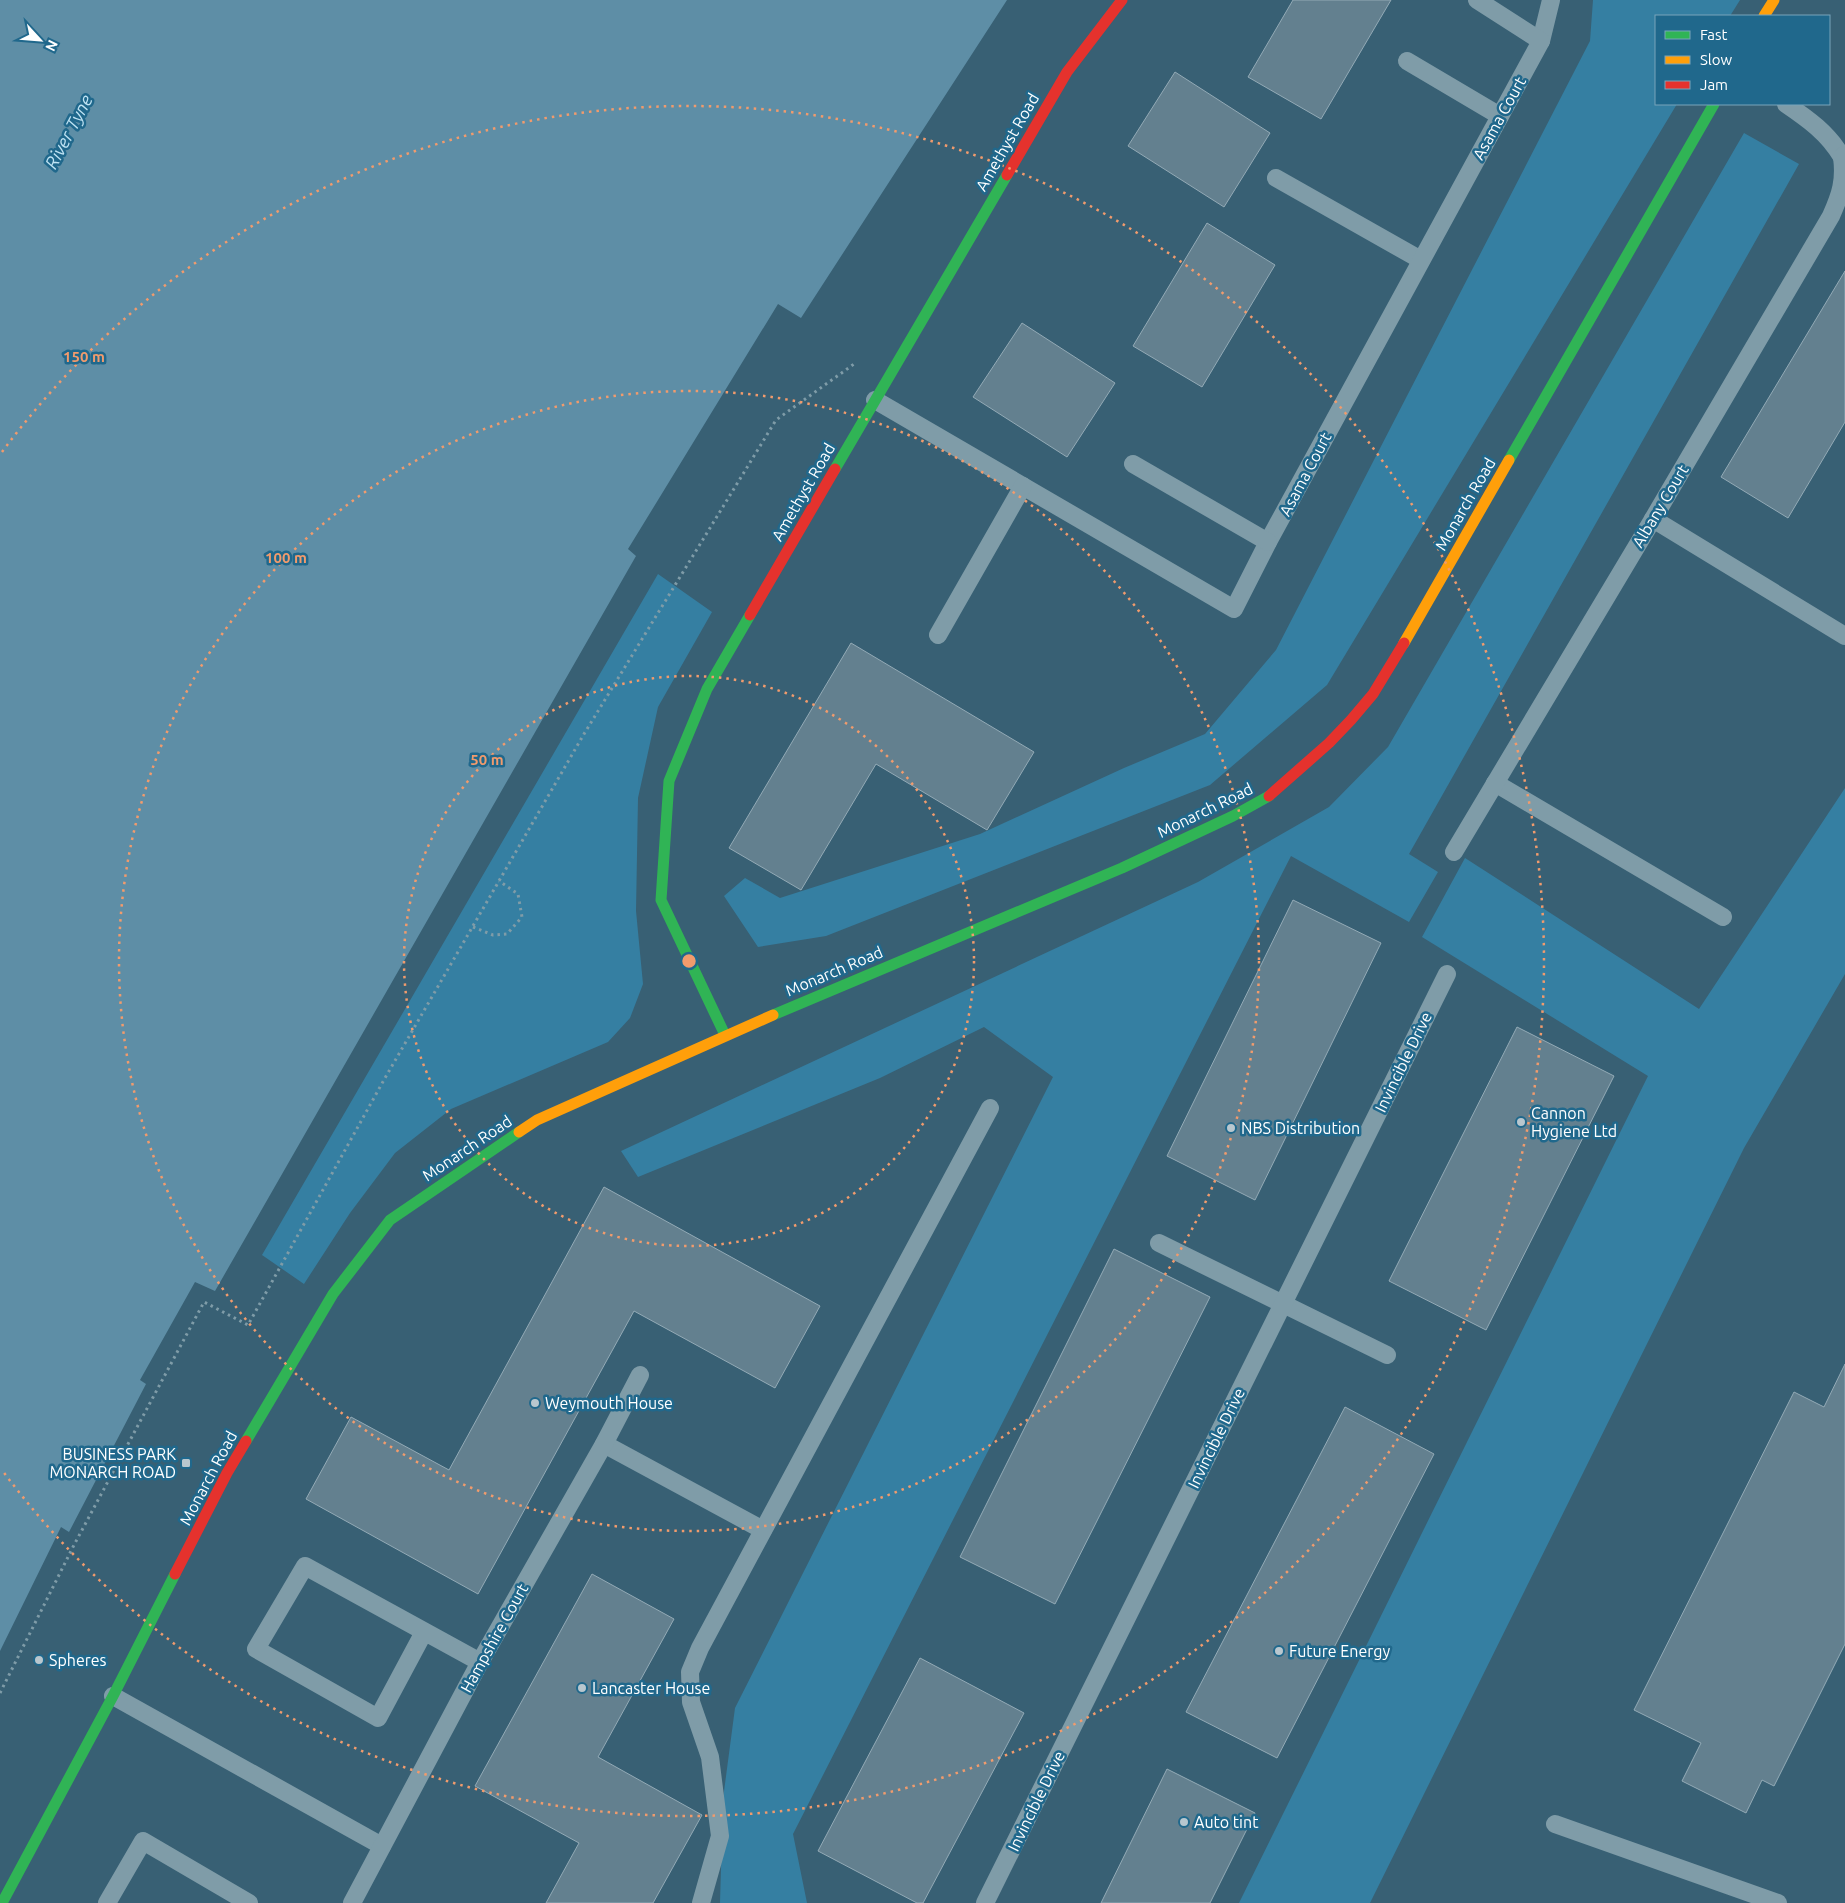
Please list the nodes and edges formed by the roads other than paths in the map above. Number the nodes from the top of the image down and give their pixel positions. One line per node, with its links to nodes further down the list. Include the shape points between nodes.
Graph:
1 (1122, 0): 14 (street, Amethyst Road, via 1067,72)
2 (1477, 0): 6 (lane)
3 (1551, 0): 6 (lane, Asama Court)
4 (1774, 0): 5 (street)
5 (1765, 15)
6 (1541, 41): 10 (lane, Asama Court)
7 (1407, 61): 10 (lane)
8 (1713, 105): 25 (street, Monarch Road, via 1391,666 1351,720 1298,772 1271,794 1233,816 1122,868)
9 (1787, 105): 11 (lane, via 1826,134)
10 (1500, 116): 13 (lane, Asama Court)
11 (1843, 155): 17 (lane, Albany Court, via 1844,182 1831,216)
12 (1276, 178): 13 (lane)
13 (1421, 260): 18 (lane, Asama Court)
14 (875, 400): 16 (lane, Asama Court); 25 (street, Amethyst Road, via 708,689 669,781 661,900)
15 (1133, 464): 18 (lane)
16 (1023, 486): 18 (lane, Asama Court, via 1234,608); 19 (lane)
17 (1653, 519): 20 (lane); 21 (lane, Albany Court)
18 (1268, 542)
19 (938, 636)
20 (1845, 636)
21 (1495, 783): 22 (lane, Albany Court); 23 (lane)
22 (1454, 852)
23 (1723, 916)
24 (1447, 974): 28 (lane, Invincible Drive)
25 (725, 1035): 35 (street, Monarch Road, via 537,1120 390,1220 333,1294 227,1473)
26 (990, 1108): 32 (lane)
27 (1159, 1243): 28 (lane)
28 (1283, 1304): 29 (lane); 43 (lane, Invincible Drive)
29 (1387, 1355)
30 (640, 1375): 31 (lane, Hampshire Court)
31 (604, 1444): 32 (lane); 34 (lane, Hampshire Court)
32 (764, 1530): 42 (lane, via 690,1672 691,1702 710,1757 720,1836)
33 (424, 1632): 33 (lane, via 305,1566 256,1648 378,1718); 34 (lane)
34 (480, 1662): 37 (lane, Hampshire Court)
35 (113, 1696): 37 (lane); 38 (street, Monarch Road)
36 (1555, 1824): 44 (lane)
37 (382, 1846): 41 (lane, Hampshire Court)
38 (2, 1903)
39 (107, 1903): 40 (lane, via 143,1841)
40 (249, 1903)
41 (352, 1903)
42 (702, 1903)
43 (985, 1903)
44 (1778, 1903)

